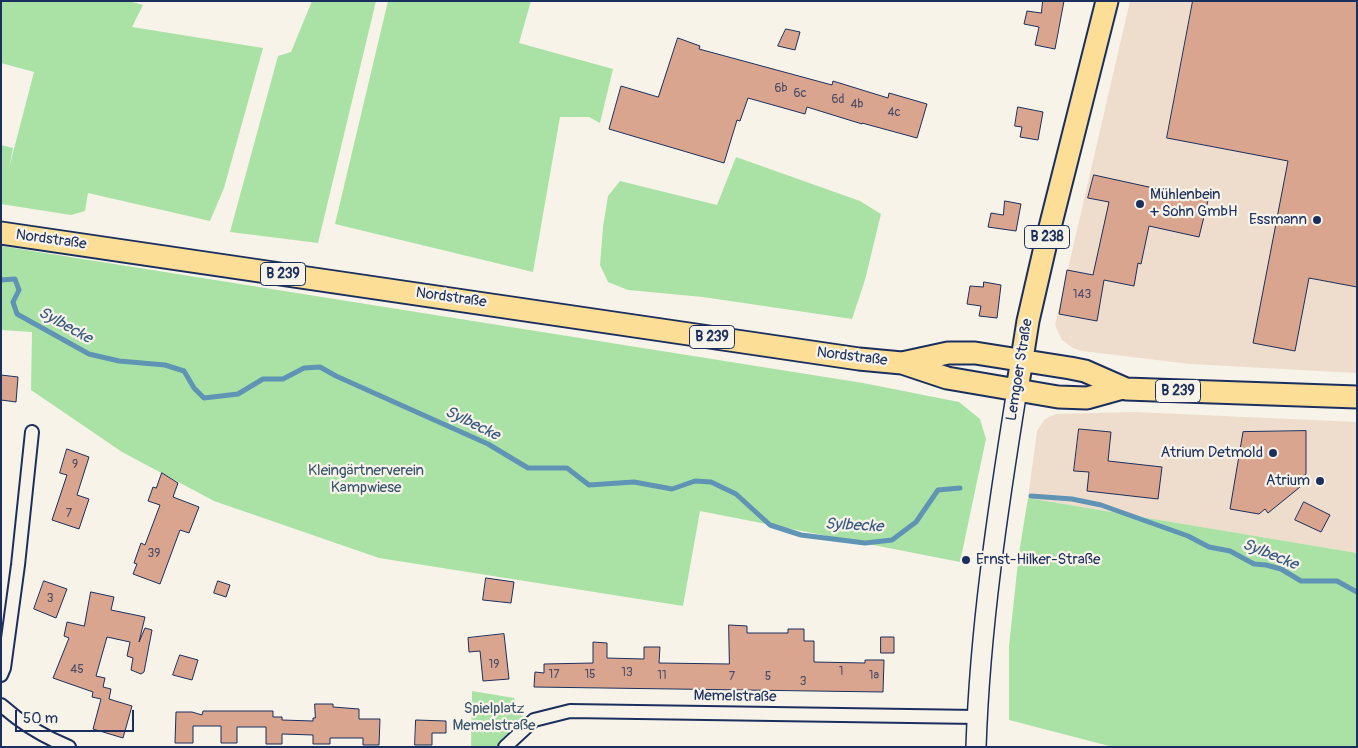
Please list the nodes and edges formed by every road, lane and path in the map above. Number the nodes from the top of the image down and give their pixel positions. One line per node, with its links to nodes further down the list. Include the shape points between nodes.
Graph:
1 (1107, 1): 3 (main road, Lemgoer Straße / B 238, via 1045,247)
2 (1, 233): 4 (main road, Nordstraße / B 239)
3 (1022, 360): 4 (main road, Nordstraße / B 239, via 948,352); 5 (main road, B 239, via 1085,372); 6 (main road, Lemgoer Straße)
4 (902, 363): 6 (main road, Nordstraße / B 239, via 947,378)
5 (1124, 388): 6 (main road, Nordstraße / B 239, via 1087,398); 7 (main road, B 239)
6 (1017, 390): 11 (main road, Lemgoer Straße, via 999,506)
7 (1357, 397)
8 (32, 432): 9 (street, via 18,566)
9 (1, 675)
10 (1, 705): 12 (street, via 18,720)
11 (977, 717): 13 (street, Memelstraße, via 570,711 534,720); 14 (main road, Lemgoer Straße)
12 (69, 747)
13 (505, 747)
14 (976, 747)

